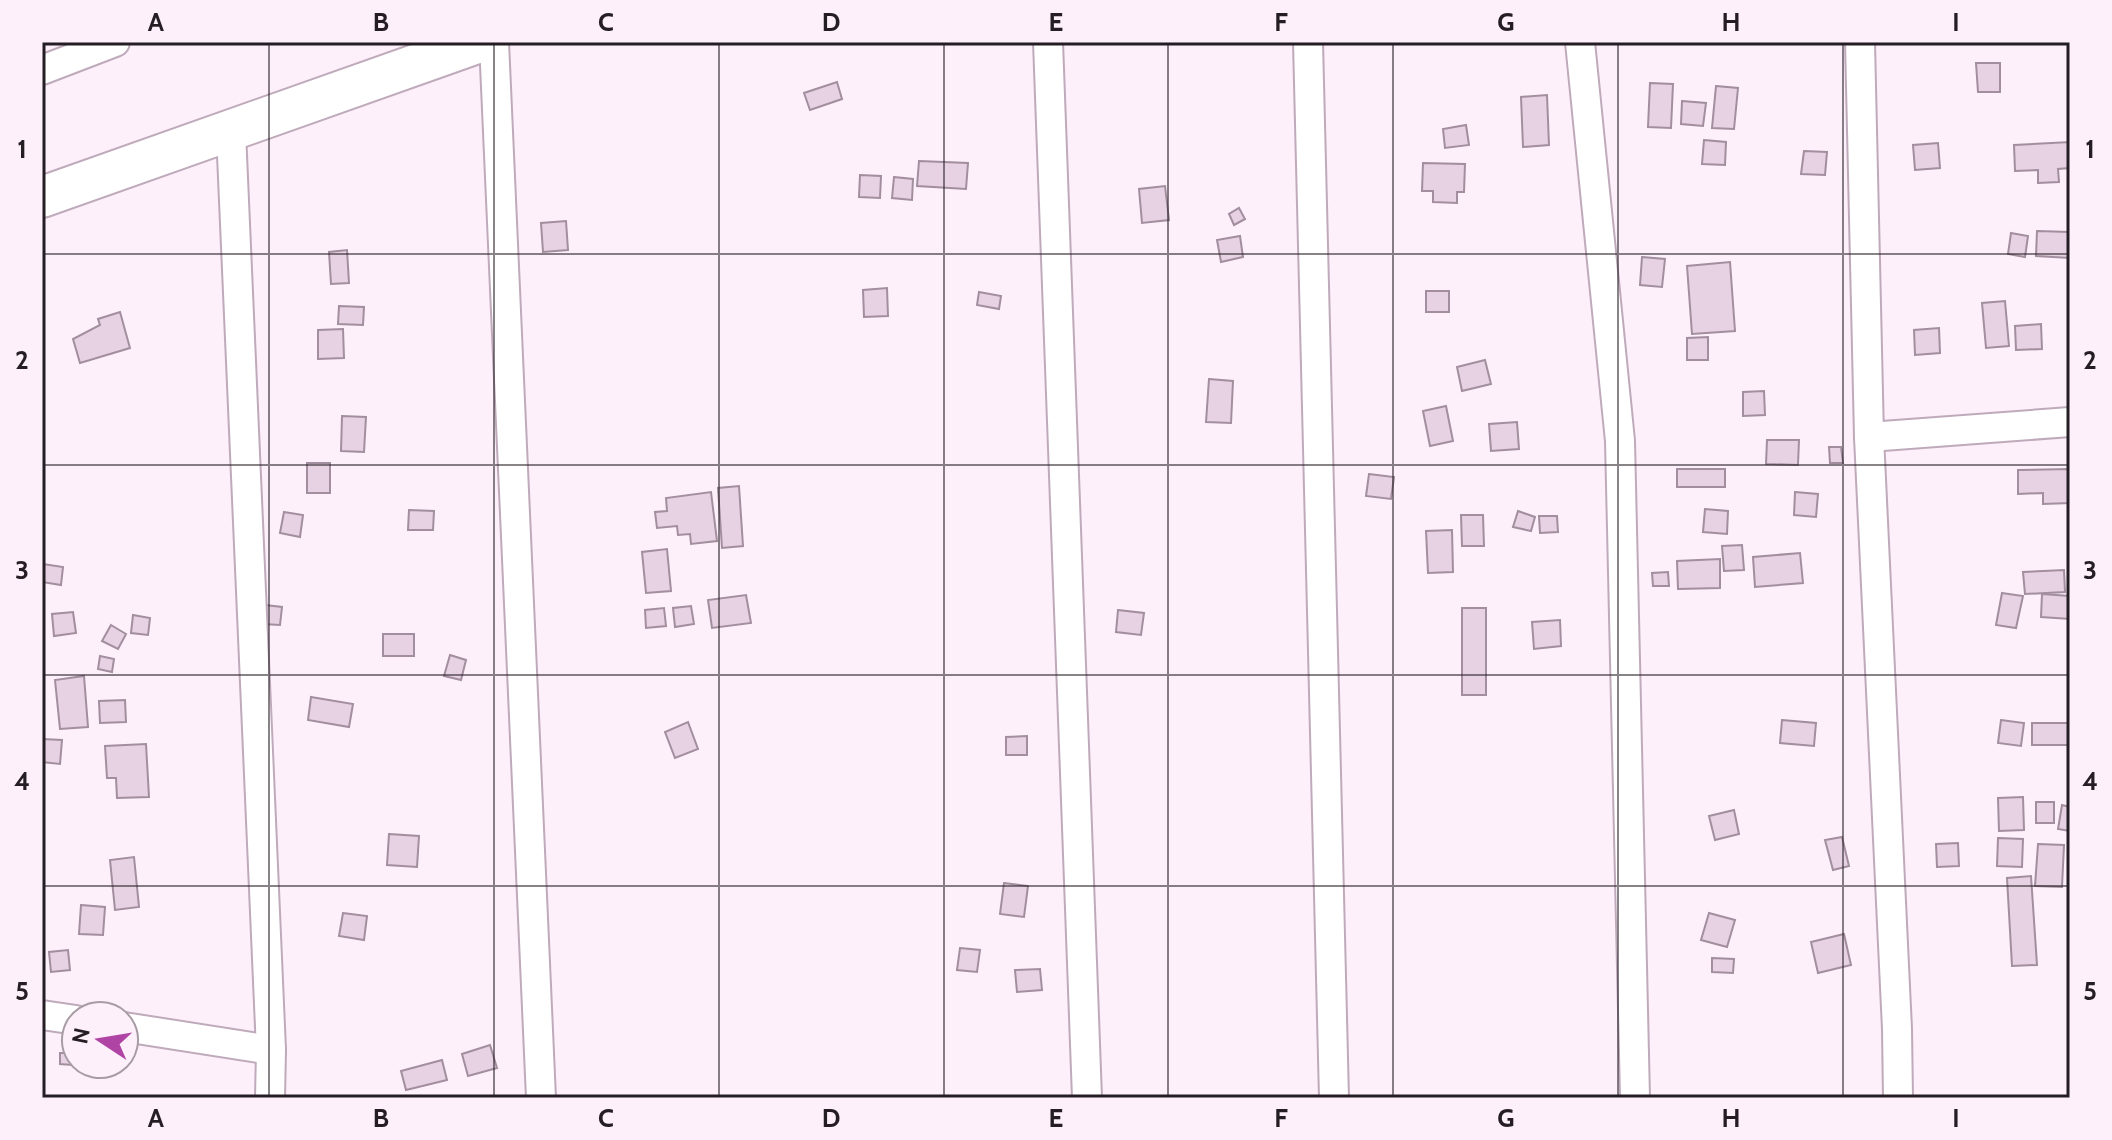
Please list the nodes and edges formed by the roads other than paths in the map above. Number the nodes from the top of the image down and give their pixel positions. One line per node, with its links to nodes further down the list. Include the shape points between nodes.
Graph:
1 (115, 42): 8 (street)
2 (480, 42): 9 (main road)
3 (494, 42): 16 (street)
4 (1048, 42): 17 (street)
5 (1308, 42): 18 (street)
6 (1580, 42): 19 (street, via 1620,441)
7 (1860, 42): 12 (street)
8 (42, 70)
9 (231, 132): 10 (main road); 14 (street)
10 (42, 197)
11 (2070, 422): 12 (street)
12 (1869, 437): 20 (street)
13 (140, 1030): 14 (street)
14 (271, 1050): 15 (street)
15 (270, 1098)
16 (541, 1098)
17 (1087, 1098)
18 (1334, 1098)
19 (1635, 1098)
20 (1898, 1098)

